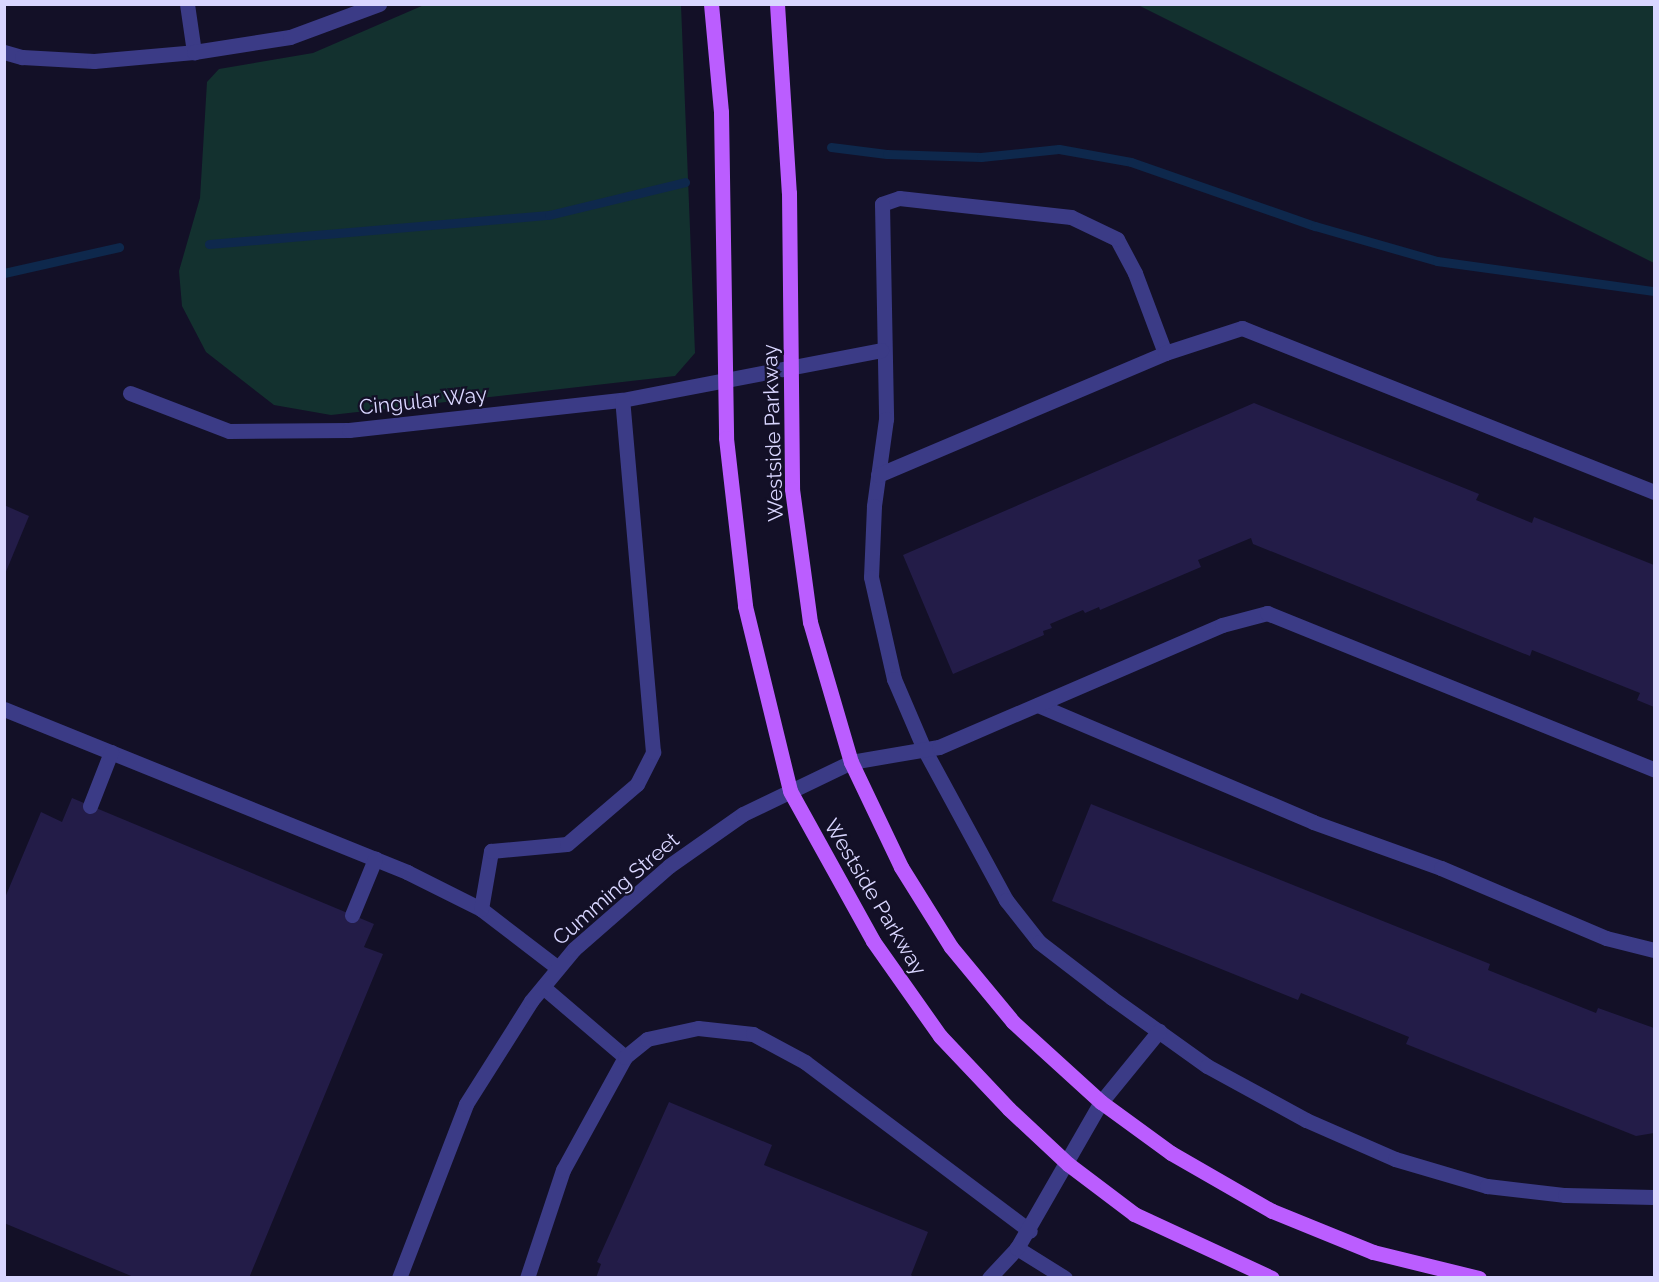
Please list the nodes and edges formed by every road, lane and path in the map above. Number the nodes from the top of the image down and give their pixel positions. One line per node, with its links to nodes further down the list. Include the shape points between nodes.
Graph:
1 (187, 4): 6 (street)
2 (379, 4): 6 (street, via 290,37)
3 (711, 4): 10 (main road, Westside Parkway, via 721,112)
4 (777, 4): 9 (main road, Westside Parkway, via 789,193)
5 (4, 52): 6 (street, via 22,57 94,61)
6 (194, 52)
7 (881, 350): 8 (street, via 882,204 899,198 1071,218 1118,239); 9 (street, Cingular Way); 13 (street, via 886,419)
8 (1165, 352): 13 (street); 14 (street, via 1242,328)
9 (791, 366): 10 (street, Cingular Way); 19 (main road, Westside Parkway, via 792,489 810,622)
10 (725, 378): 12 (street, Cingular Way); 21 (main road, Westside Parkway, via 726,438 745,606)
11 (130, 393): 12 (street, Cingular Way, via 229,430 349,430)
12 (622, 400): 24 (street, via 653,752 637,784 567,844 491,851)
13 (878, 475): 17 (street, via 871,577 894,679)
14 (1654, 492)
15 (1038, 705): 17 (street, Cumming Street, via 939,747); 20 (street, Cumming Street, via 1222,625 1267,613); 26 (street, via 1313,822 1441,868 1605,938)
16 (4, 709): 18 (street)
17 (924, 749): 19 (street, Cumming Street); 29 (street, via 1006,900 1039,942)
18 (111, 753): 22 (street); 23 (street)
19 (851, 762): 21 (street, Cumming Street); 31 (main road, Westside Parkway, via 901,867 951,947 1013,1022)
20 (1654, 769)
21 (790, 791): 27 (street, Cumming Street, via 743,814 669,866 574,949); 32 (main road, Westside Parkway, via 873,941 940,1036)
22 (90, 806)
23 (375, 859): 24 (street); 25 (street)
24 (481, 909): 27 (street)
25 (352, 915)
26 (1654, 950)
27 (558, 968): 28 (street, Cumming Street)
28 (543, 987): 30 (street); 36 (street, Cumming Street, via 499,1047 466,1104)
29 (1160, 1031): 31 (street); 33 (street, via 1207,1066 1306,1120 1395,1159 1487,1186 1565,1195)
30 (626, 1057): 34 (street, via 647,1039 698,1028 753,1034 804,1062); 37 (street, via 564,1170)
31 (1101, 1102): 32 (street); 41 (main road, Westside Parkway, via 1170,1153 1272,1211 1373,1251)
32 (1068, 1164): 34 (street); 40 (main road, Westside Parkway, via 1134,1214)
33 (1654, 1197)
34 (1030, 1231): 35 (street)
35 (1017, 1248): 38 (street); 39 (street)
36 (399, 1278)
37 (527, 1278)
38 (988, 1278)
39 (1065, 1278)
40 (1272, 1278)
41 (1479, 1278)

